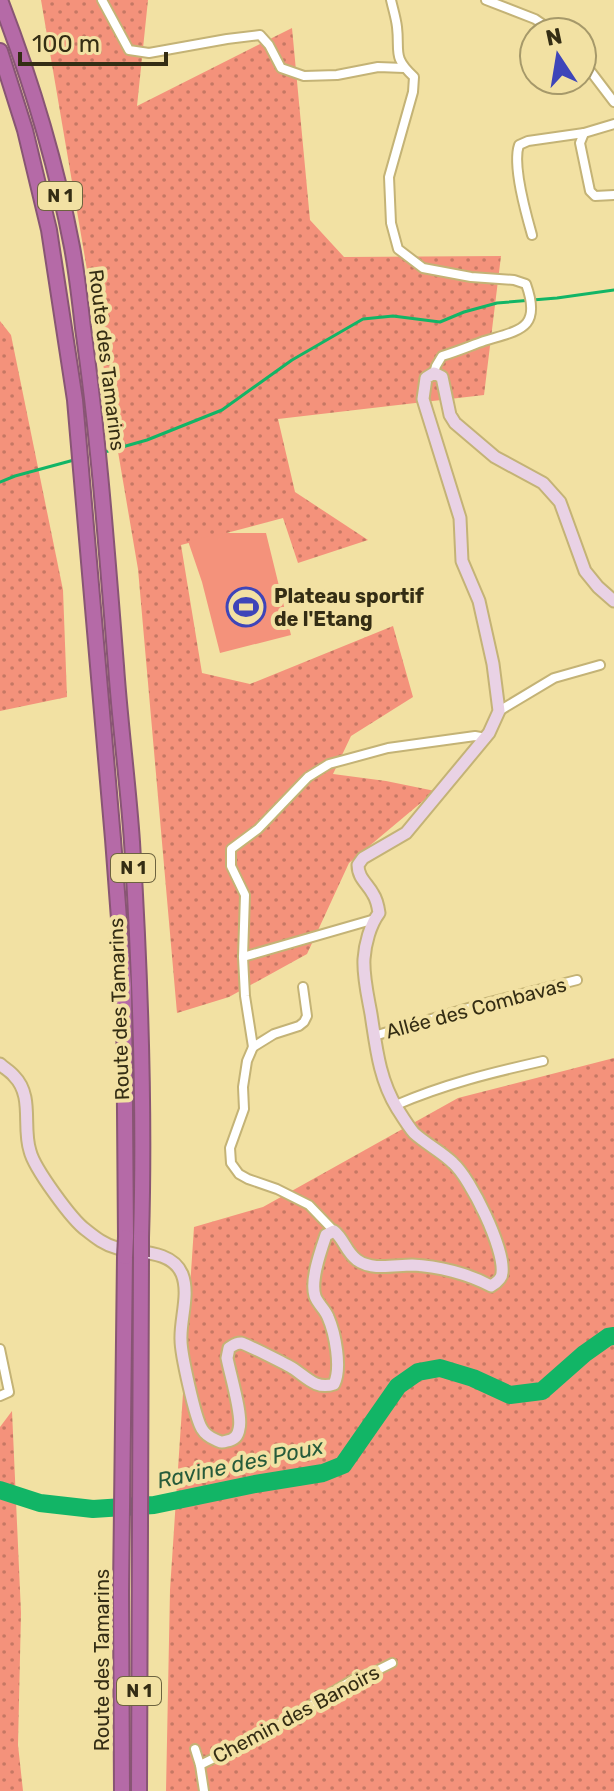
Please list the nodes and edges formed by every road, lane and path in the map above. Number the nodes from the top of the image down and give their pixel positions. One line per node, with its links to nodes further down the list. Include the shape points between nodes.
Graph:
1 (0, 0): 29 (highway, Route des Tamarins / N 1, via 54,165 72,249 104,500 140,983 143,1180)
2 (102, 0): 7 (street, via 129,50 149,53 260,35 281,68 304,76)
3 (391, 0): 7 (street, via 396,50)
4 (486, 0): 5 (street)
5 (527, 16)
6 (0, 51): 29 (highway, Route des Tamarins / N 1, via 49,230 75,400 124,985)
7 (404, 68): 14 (street, via 414,77 413,92 389,177 398,249 423,268 526,284 532,301 525,325 442,356)
8 (598, 81): 9 (street)
9 (614, 102)
10 (614, 124): 11 (street)
11 (584, 133): 12 (street, via 580,143 590,191 595,196); 13 (street, via 519,145)
12 (614, 195)
13 (532, 235)
14 (434, 373): 15 (main road, via 442,377 455,423 495,457 543,483 560,502 585,571); 17 (main road, via 426,378 423,399 460,518 462,561 479,601)
15 (614, 601)
16 (600, 665): 17 (street, via 554,678)
17 (499, 711): 18 (main road)
18 (486, 738): 19 (main road, via 406,833 358,865 378,903); 20 (street, via 388,748 329,764 308,777 231,849 231,866 245,895)
19 (375, 919): 20 (street); 23 (main road, via 364,960)
20 (243, 957): 24 (street)
21 (577, 980): 23 (street, Allée des Combavas)
22 (303, 987): 24 (street, via 304,1022)
23 (374, 1036): 27 (main road)
24 (253, 1047): 28 (street, via 231,1163 248,1179 309,1205)
25 (543, 1061): 27 (street, via 462,1080)
26 (0, 1064): 29 (main road, via 22,1086 26,1133 38,1170 81,1227 100,1241)
27 (396, 1105): 28 (main road, via 414,1133 455,1164 482,1205 500,1256 499,1281 491,1286 444,1270 360,1262)
28 (334, 1231): 29 (main road, via 326,1235 314,1281 335,1342 334,1384 318,1386 245,1343 236,1344 227,1358 240,1421 232,1441 220,1442 201,1427 181,1339 182,1273 174,1261)
29 (134, 1248): 35 (highway, Route des Tamarins / N 1, via 123,1457); 36 (highway, Route des Tamarins / N 1, via 140,1457)
30 (0, 1349): 31 (street, via 9,1392)
31 (0, 1396)
32 (392, 1663): 34 (street, Chemin des Banoirs)
33 (195, 1749): 34 (street, Chemin des Banoirs)
34 (200, 1765): 37 (street, Chemin des Banoirs)
35 (122, 1791)
36 (139, 1791)
37 (204, 1791)

